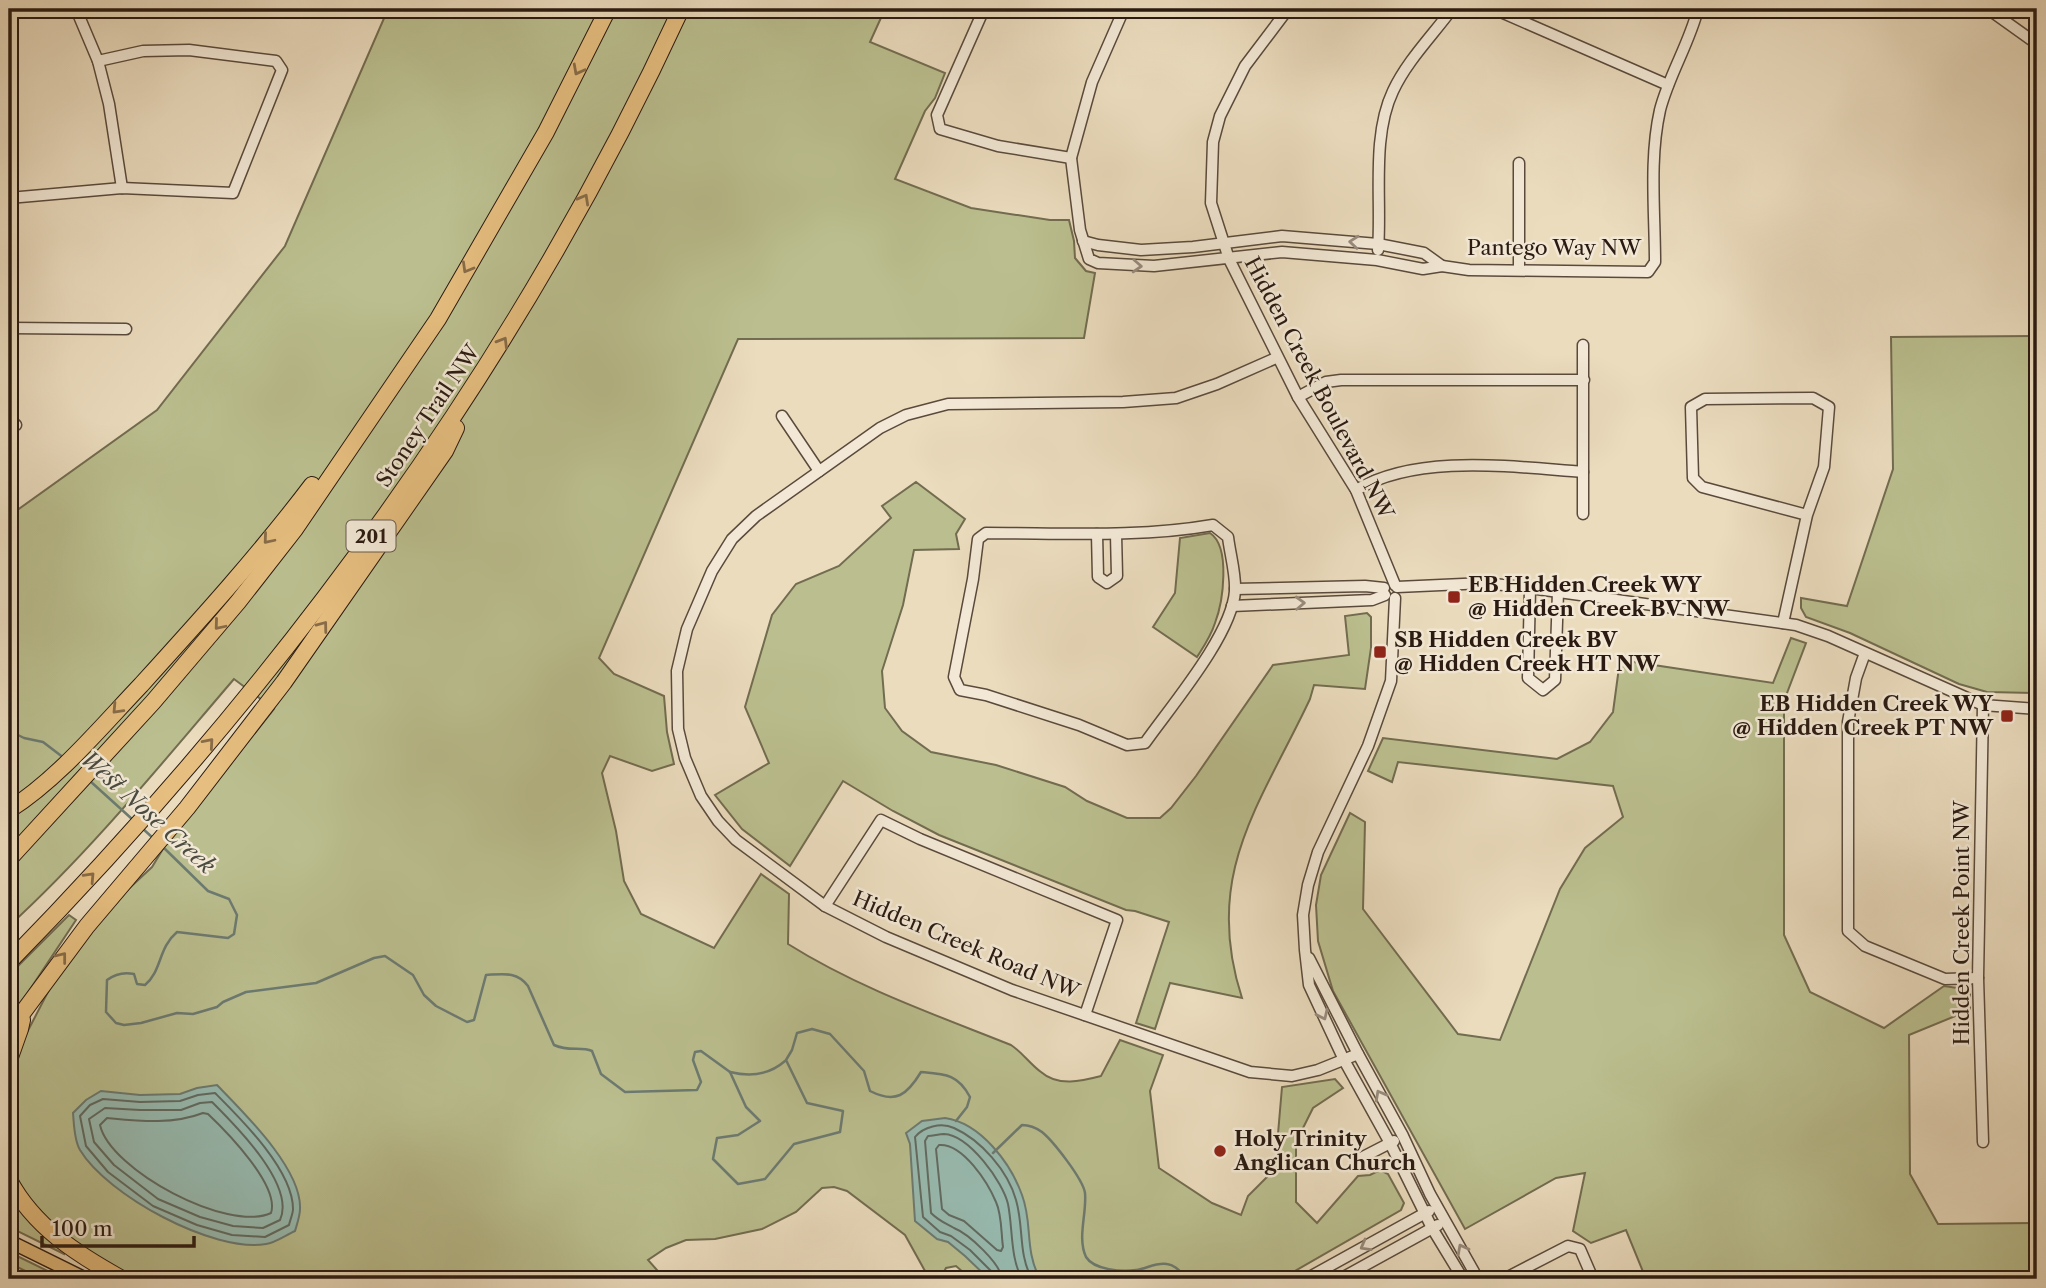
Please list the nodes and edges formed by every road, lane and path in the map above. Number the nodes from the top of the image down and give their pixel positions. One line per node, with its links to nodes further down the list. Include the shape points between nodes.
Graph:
1 (76, 9): 12 (street)
2 (608, 9): 27 (highway, one-way to 27, via 546,132)
3 (681, 9): 31 (highway, Stoney Trail NW / 201, one-way to 3, via 604,164)
4 (984, 9): 14 (street, via 937,116 940,129 998,146)
5 (1124, 9): 14 (street, via 1092,82)
6 (1288, 9): 19 (street, Hidden Creek Boulevard NW, via 1245,66 1220,116 1213,142 1211,202)
7 (1452, 9): 20 (street, via 1392,93 1380,136)
8 (1494, 9): 13 (street)
9 (1698, 9): 13 (street, Pantego Way NW)
10 (1988, 9): 11 (street)
11 (2037, 44)
12 (98, 61): 16 (street); 16 (street, via 142,51 189,50 276,61 282,70 233,193)
13 (1668, 85): 24 (street, Pantego Way NW, via 1654,150 1655,262 1648,272)
14 (1071, 158): 18 (street)
15 (1519, 163): 24 (street)
16 (122, 188): 17 (street)
17 (9, 198)
18 (1083, 241): 19 (street, Pantego Way NW, via 1141,250); 21 (street, Pantego Way NW, one-way to 21, via 1089,259 1098,263 1154,267)
19 (1223, 244): 20 (street, Pantego Way NW, one-way to 19, via 1282,236); 21 (street, Hidden Creek Boulevard NW)
20 (1378, 244): 22 (street); 23 (street, Pantego Way NW, via 1424,253)
21 (1229, 259): 22 (street, Pantego Way NW, via 1282,252); 29 (street, Hidden Creek Boulevard NW)
22 (1377, 260): 23 (street, Pantego Way NW, via 1423,269)
23 (1442, 266): 24 (street, Pantego Way NW)
24 (1520, 270)
25 (9, 328): 26 (street)
26 (126, 329)
27 (430, 330): 50 (highway, one-way to 50, via 294,509 218,599 91,737); 51 (highway, one-way to 51, via 295,529 189,661)
28 (1584, 345): 30 (street)
29 (1276, 358): 32 (street, Hidden Creek Boulevard NW); 34 (street, Hidden Creek Road NW, via 1176,398 948,404 906,415 880,428)
30 (1584, 380): 32 (street, via 1340,380); 35 (street)
31 (478, 381): 54 (highway, Stoney Trail NW / 201, one-way to 31, via 111,855 233,715 314,614); 56 (highway, one-way to 31, via 61,959 284,682 445,451)
32 (1298, 397): 36 (street, Hidden Creek Boulevard NW)
33 (782, 416): 34 (street)
34 (819, 471): 52 (street, Hidden Creek Road NW, via 755,516 732,539 712,571 687,629 677,671 676,708 685,758 718,821)
35 (1583, 472): 36 (street, via 1503,466 1421,468 1375,479); 37 (street)
36 (1356, 490): 43 (street, Hidden Creek Boulevard NW, via 1383,557)
37 (1583, 514)
38 (1807, 515): 38 (street, via 1824,467 1829,407 1813,398 1705,398 1691,407 1693,478 1702,487); 46 (street)
39 (1097, 534): 40 (street); 40 (street, via 1098,577 1107,583 1117,576); 45 (street, via 986,533 978,539 954,677 960,690 1079,724 1127,745 1145,743 1212,650)
40 (1116, 534): 42 (street, via 1213,525 1228,537)
41 (1530, 587): 43 (street, via 1466,583); 44 (street); 44 (street, via 1528,678 1543,690 1555,680)
42 (1235, 589): 43 (street, via 1365,586); 45 (street)
43 (1391, 591): 45 (street, one-way to 43, via 1372,600); 53 (street, Hidden Creek Boulevard NW, via 1391,681 1380,716 1318,852 1303,915)
44 (1558, 592): 46 (street)
45 (1232, 606)
46 (1783, 623): 47 (street)
47 (1865, 653): 48 (street); 55 (street, via 1848,722 1848,931 1865,946 1945,979)
48 (1983, 705): 49 (street); 55 (street, Hidden Creek Point NW)
49 (2037, 709)
50 (9, 810)
51 (9, 859)
52 (825, 906): 57 (street, Hidden Creek Road NW, via 886,937); 57 (street, via 881,820 1117,920)
53 (1305, 950): 59 (street, Hidden Creek Boulevard NW); 61 (street, Hidden Creek Boulevard NW, one-way to 61, via 1309,985)
54 (9, 962)
55 (1978, 978): 63 (street, Hidden Creek Point NW)
56 (23, 1013): 58 (highway); 60 (highway)
57 (1085, 1015): 61 (street, Hidden Creek Road NW, via 1250,1072 1292,1076)
58 (9, 1031)
59 (1358, 1055): 61 (street, Hidden Creek Road NW); 62 (street, Hidden Creek Boulevard NW, one-way to 59)
60 (9, 1060)
61 (1344, 1060): 64 (street, Hidden Creek Boulevard NW)
62 (1403, 1136): 64 (street); 67 (street, Hidden Creek Boulevard NW)
63 (1983, 1142)
64 (1390, 1143): 65 (street); 68 (street, Hidden Creek Boulevard NW)
65 (1362, 1157)
66 (9, 1180): 75 (highway, via 27,1208 55,1237)
67 (1437, 1206): 68 (street); 69 (street, Hidden Creek Boulevard NW)
68 (1424, 1213): 70 (street, Hidden Creek Boulevard NW); 76 (street, one-way to 76)
69 (1447, 1220): 70 (street); 79 (street, Hidden Creek Boulevard NW, one-way to 69)
70 (1432, 1228): 77 (street); 78 (street, Hidden Creek Boulevard NW)
71 (9, 1241): 74 (main road)
72 (9, 1275): 73 (main road)
73 (16, 1279)
74 (86, 1279)
75 (122, 1279)
76 (1306, 1279)
77 (1340, 1279)
78 (1463, 1279)
79 (1475, 1279)
80 (1504, 1279): 81 (street, via 1568,1245 1580,1249)
81 (1593, 1279)

